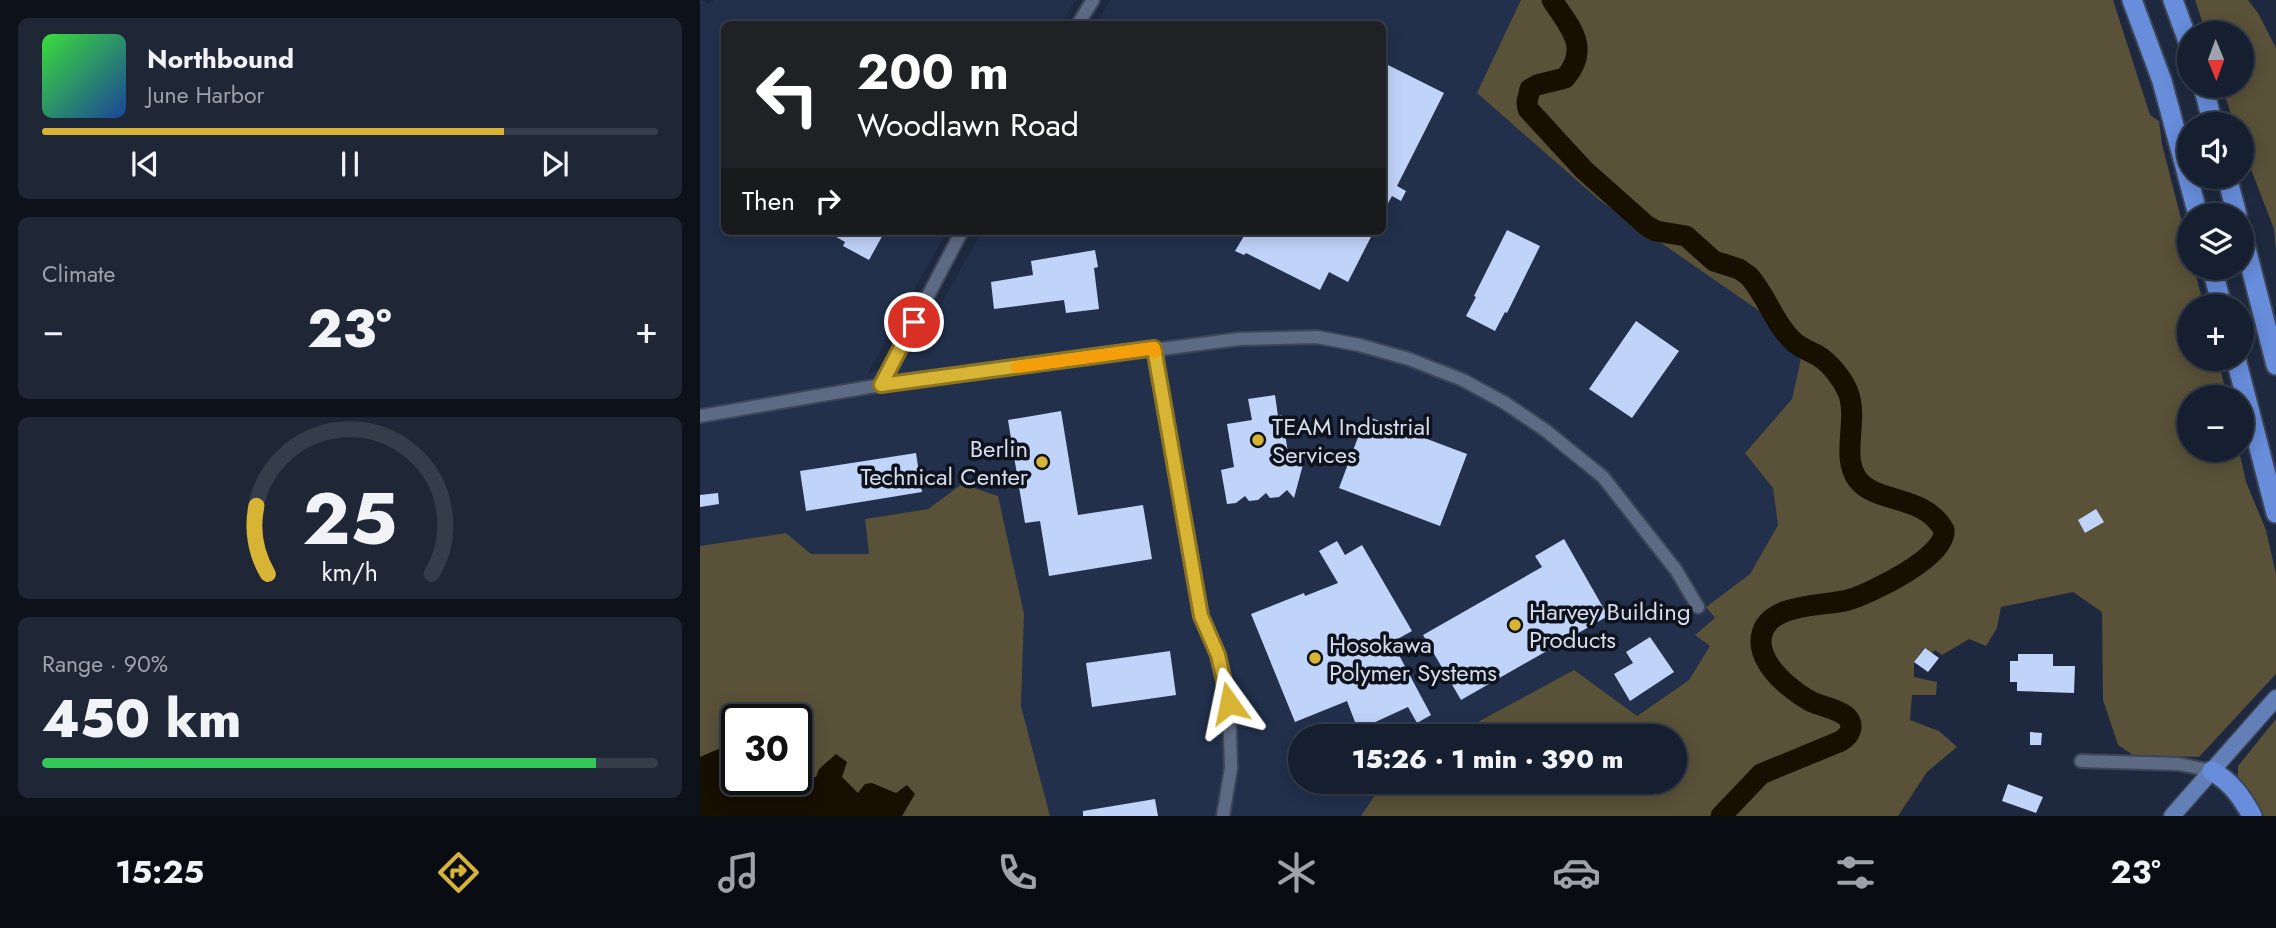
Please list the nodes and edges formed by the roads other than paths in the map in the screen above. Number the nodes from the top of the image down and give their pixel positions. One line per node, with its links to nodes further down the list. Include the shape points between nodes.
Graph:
1 (1093, 0): 4 (street)
2 (2132, 0): 6 (highway, via 2162,81)
3 (2173, 0): 5 (highway)
4 (1080, 21)
5 (2181, 21)
6 (2196, 203)
7 (960, 235): 12 (street)
8 (2254, 280): 10 (highway)
9 (1154, 348): 12 (street); 15 (street, via 1317,337 1409,359 1463,380 1545,430 1603,477 1676,570); 19 (street, via 1201,616 1218,655 1229,703 1231,768)
10 (2276, 365)
11 (2239, 371): 14 (highway)
12 (881, 385): 13 (street)
13 (700, 416)
14 (2276, 513)
15 (1698, 607)
16 (2276, 698): 18 (main road)
17 (2081, 761): 18 (street, via 2179,764)
18 (2212, 771): 20 (main road); 21 (highway, via 2235,790)
19 (1223, 816)
20 (2172, 816)
21 (2252, 816)

